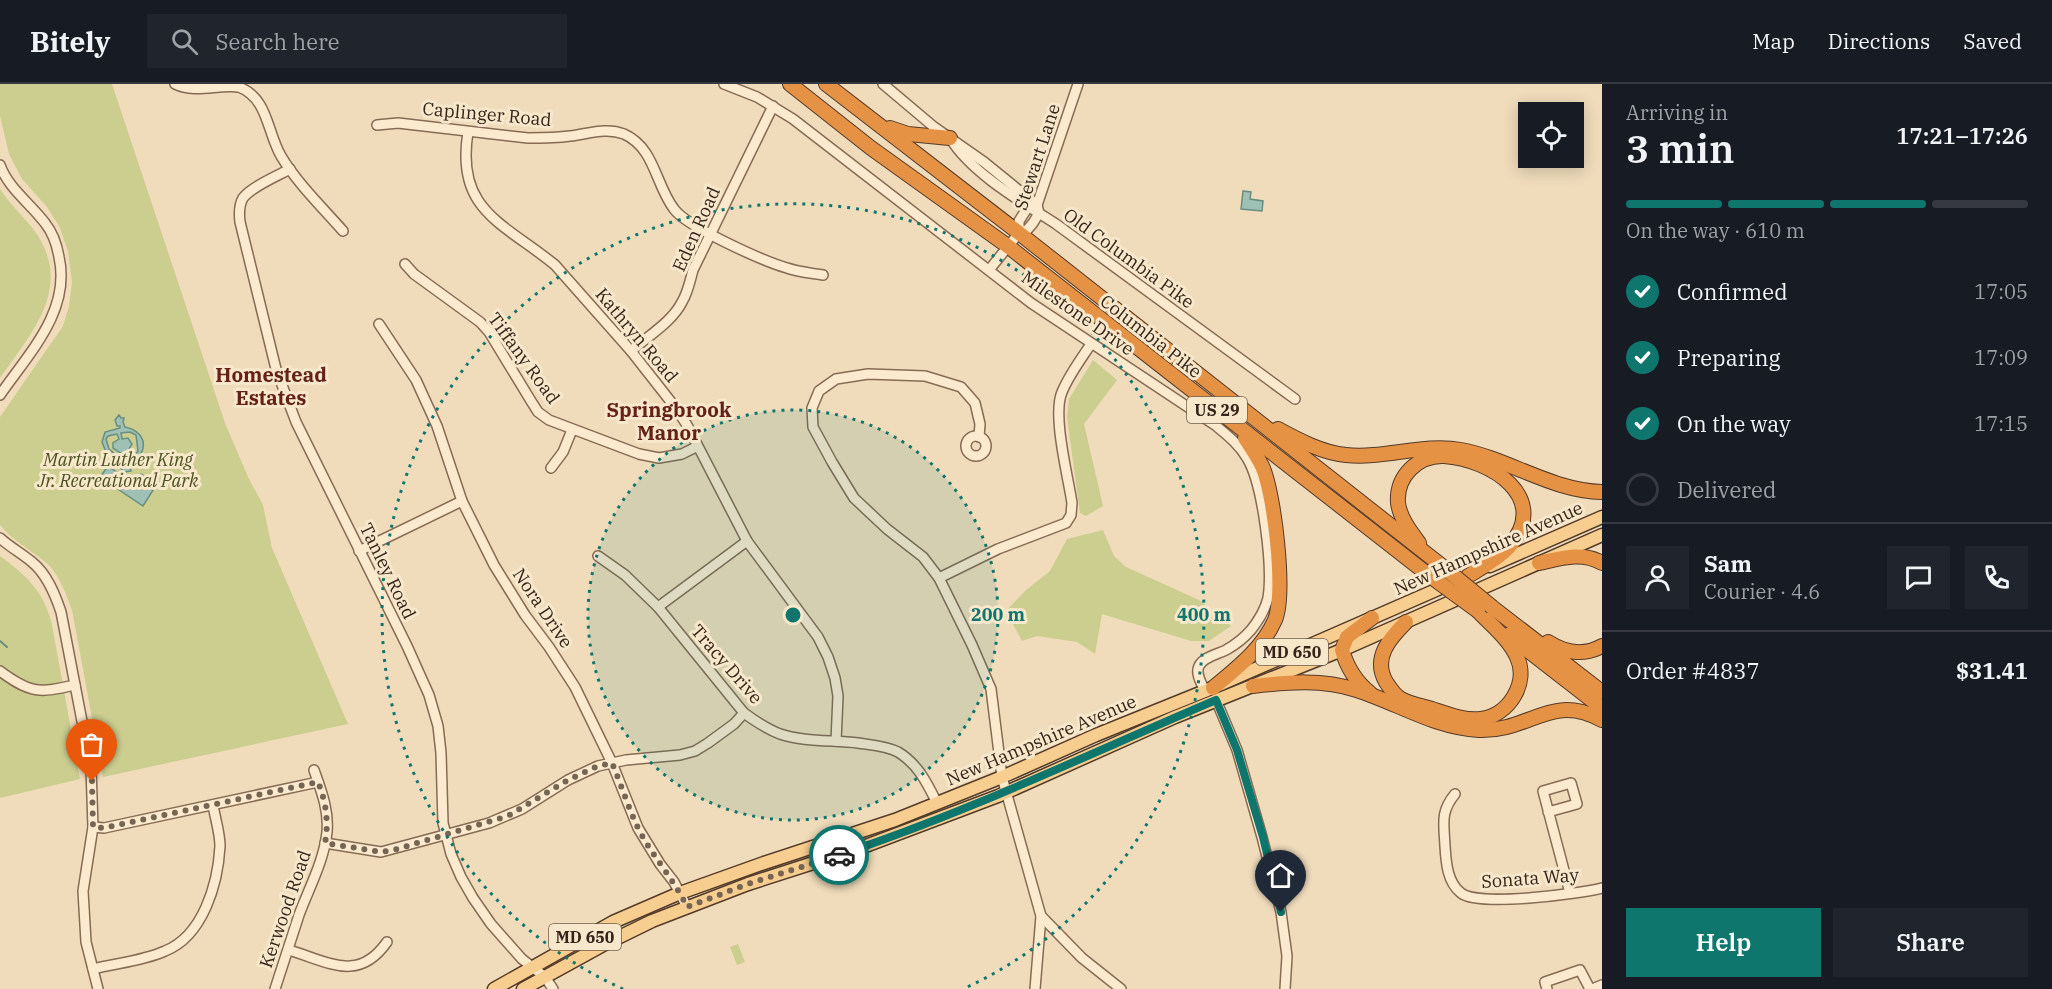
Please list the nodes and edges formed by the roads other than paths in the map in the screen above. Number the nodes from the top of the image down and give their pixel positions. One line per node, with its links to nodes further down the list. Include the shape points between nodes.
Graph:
1 (175, 84): 15 (street, via 192,88 229,85 248,92 263,108 280,154)
2 (724, 84): 7 (street, Milestone Drive)
3 (790, 84): 14 (highway, Columbia Pike / US 29)
4 (826, 84): 9 (highway, Columbia Pike / US 29)
5 (883, 84): 11 (street, Old Columbia Pike)
6 (1078, 84): 16 (street, Stewart Lane)
7 (773, 106): 18 (street, Eden Road); 22 (street, Milestone Drive, via 823,140)
8 (377, 125): 10 (street, Caplinger Road, via 398,123)
9 (879, 125): 11 (highway, via 908,134); 12 (highway, Columbia Pike / US 29)
10 (468, 132): 18 (street, Caplinger Road, via 528,138 598,131 624,135 647,154 674,210); 26 (street, Kathryn Road, via 465,167 479,204 502,227 555,265)
11 (944, 138): 12 (highway); 16 (street, Old Columbia Pike)
12 (910, 148): 14 (highway); 19 (highway, Columbia Pike / US 29)
13 (0, 165): 27 (street, via 47,225 63,273 57,307 48,326)
14 (894, 165): 20 (highway, Columbia Pike / US 29)
15 (290, 169): 17 (street); 41 (street, Tanley Road, via 243,198 240,222 276,369 296,422)
16 (1034, 208): 19 (street, Stewart Lane, via 1027,230); 28 (street, Old Columbia Pike)
17 (343, 231)
18 (710, 233): 23 (street, Caplinger Road, via 777,265); 26 (street, Eden Road, via 681,304)
19 (1019, 233): 20 (street, Stewart Lane); 29 (highway, Columbia Pike / US 29)
20 (1009, 247): 22 (street, Stewart Lane); 30 (highway, Columbia Pike / US 29)
21 (405, 264): 31 (street, Tiffany Road, via 480,322 538,411)
22 (989, 270): 25 (street, Milestone Drive)
23 (823, 275)
24 (379, 324): 36 (street, Nora Drive, via 416,380 437,426)
25 (1091, 344): 47 (street, via 1058,404 1072,502 1066,523 998,549); 59 (street, Milestone Drive, via 1215,425 1237,443 1255,475 1261,494 1268,599 1263,615 1244,638 1199,665 1197,673)
26 (631, 351): 33 (street, Kathryn Road, via 675,407)
27 (0, 395)
28 (1294, 399)
29 (1233, 402): 35 (highway, via 1291,436 1346,455 1431,447 1461,450 1566,486); 43 (highway, Columbia Pike / US 29)
30 (1233, 422): 50 (highway, Columbia Pike / US 29, bridge); 59 (highway, via 1263,467 1269,490 1280,578 1279,606 1263,642)
31 (572, 430): 33 (street, Tiffany Road, via 659,458); 34 (street)
32 (979, 437): 47 (street, via 975,403 961,387 924,376 868,374 836,379 819,391 812,408 813,427 854,498 923,557)
33 (696, 447): 40 (street, Kathryn Road)
34 (551, 468)
35 (1602, 492)
36 (462, 501): 41 (street); 65 (street, Nora Drive, via 525,615 574,687)
37 (1602, 517): 46 (main road, New Hampshire Avenue / MD 650)
38 (1602, 535): 44 (main road, New Hampshire Avenue / MD 650)
39 (0, 538): 56 (street, via 33,563 56,597)
40 (747, 541): 48 (street); 64 (street, Kathryn Road, via 818,637 828,657 838,696)
41 (359, 551): 75 (street, Tanley Road, via 429,695 438,726)
42 (598, 556): 48 (street, Tracy Drive, via 626,574)
43 (1437, 562): 46 (highway, via 1411,533 1400,511 1399,487 1418,462 1443,456 1506,478 1522,503 1522,521 1510,546); 49 (highway, Columbia Pike / US 29, bridge)
44 (1539, 563): 45 (highway, via 1580,556); 52 (main road, New Hampshire Avenue / MD 650)
45 (1602, 563)
46 (1468, 576): 51 (main road, New Hampshire Avenue / MD 650)
47 (939, 578): 67 (street, via 990,689)
48 (658, 607): 62 (street, Tracy Drive)
49 (1492, 607): 53 (highway, via 1556,647 1584,652); 58 (highway, Columbia Pike / US 29)
50 (1478, 611): 52 (highway, via 1520,665 1518,689 1508,706 1481,719 1437,711 1402,699 1391,690 1384,678 1382,653); 61 (highway, Columbia Pike / US 29)
51 (1372, 618): 54 (highway, via 1347,637); 59 (main road, New Hampshire Avenue / MD 650)
52 (1406, 622): 54 (main road, New Hampshire Avenue / MD 650)
53 (1602, 646)
54 (1342, 650): 57 (main road, New Hampshire Avenue / MD 650); 60 (highway, via 1350,671)
55 (0, 671): 56 (street, via 37,691)
56 (75, 685): 74 (street, via 91,768)
57 (1253, 686): 59 (main road, New Hampshire Avenue / MD 650); 60 (highway, via 1315,681)
58 (1602, 692)
59 (1212, 693): 67 (main road, New Hampshire Avenue / MD 650, via 1096,735); 69 (main road, New Hampshire Avenue / MD 650, via 1177,711 1175,717); 97 (street, Milestone Drive, via 1237,750 1263,837 1281,912 1287,956)
60 (1377, 698): 63 (highway, via 1436,721 1478,730 1515,726 1559,709 1581,711)
61 (1602, 708)
62 (744, 713): 64 (street, Tracy Drive, via 779,733); 65 (street, via 695,751)
63 (1602, 720)
64 (836, 741): 71 (street, Tracy Drive, via 897,751 924,776)
65 (612, 763): 75 (street, via 568,780 508,816); 80 (street, Nora Drive, via 638,828)
66 (314, 770): 68 (street, Kerwood Road)
67 (1002, 777): 69 (street); 71 (main road, New Hampshire Avenue / MD 650)
68 (318, 782): 72 (street); 77 (street, Kerwood Road, via 326,813)
69 (1006, 792): 78 (main road, New Hampshire Avenue / MD 650); 83 (street)
70 (1455, 794): 81 (street, Sonata Way, via 1444,814 1446,859 1454,885 1461,893 1488,900)
71 (937, 803): 76 (main road, New Hampshire Avenue / MD 650)
72 (213, 805): 74 (street); 87 (street, via 220,845 202,917 193,931 166,951)
73 (1548, 812): 81 (street)
74 (93, 827): 87 (street, via 83,891 86,942)
75 (446, 835): 77 (street, via 381,852); 86 (street, Tanley Road, via 457,870 472,898)
76 (849, 836): 78 (main road); 80 (main road, New Hampshire Avenue / MD 650)
77 (325, 843): 85 (street, Kerwood Road)
78 (853, 850): 82 (main road, New Hampshire Avenue / MD 650)
79 (1602, 888): 81 (street, Sonata Way)
80 (680, 893): 82 (street, Nora Drive); 86 (main road, New Hampshire Avenue / MD 650, via 613,922)
81 (1570, 893)
82 (687, 907): 88 (main road, New Hampshire Avenue / MD 650, via 628,932)
83 (1041, 916): 95 (street); 96 (street, via 1082,958)
84 (387, 942): 85 (street, via 378,955 353,967)
85 (288, 950): 91 (street, Kerwood Road)
86 (532, 967): 88 (street, Tanley Road); 92 (main road, New Hampshire Avenue / MD 650)
87 (93, 969): 90 (street)
88 (545, 977): 93 (main road, New Hampshire Avenue / MD 650); 94 (street, Tanley Road)
89 (1602, 985): 99 (street)
90 (98, 989)
91 (274, 989)
92 (494, 989)
93 (523, 989)
94 (553, 989)
95 (1035, 989)
96 (1121, 989)
97 (1285, 989)
98 (1547, 989): 99 (street, via 1545,982 1580,970)
99 (1591, 989)

